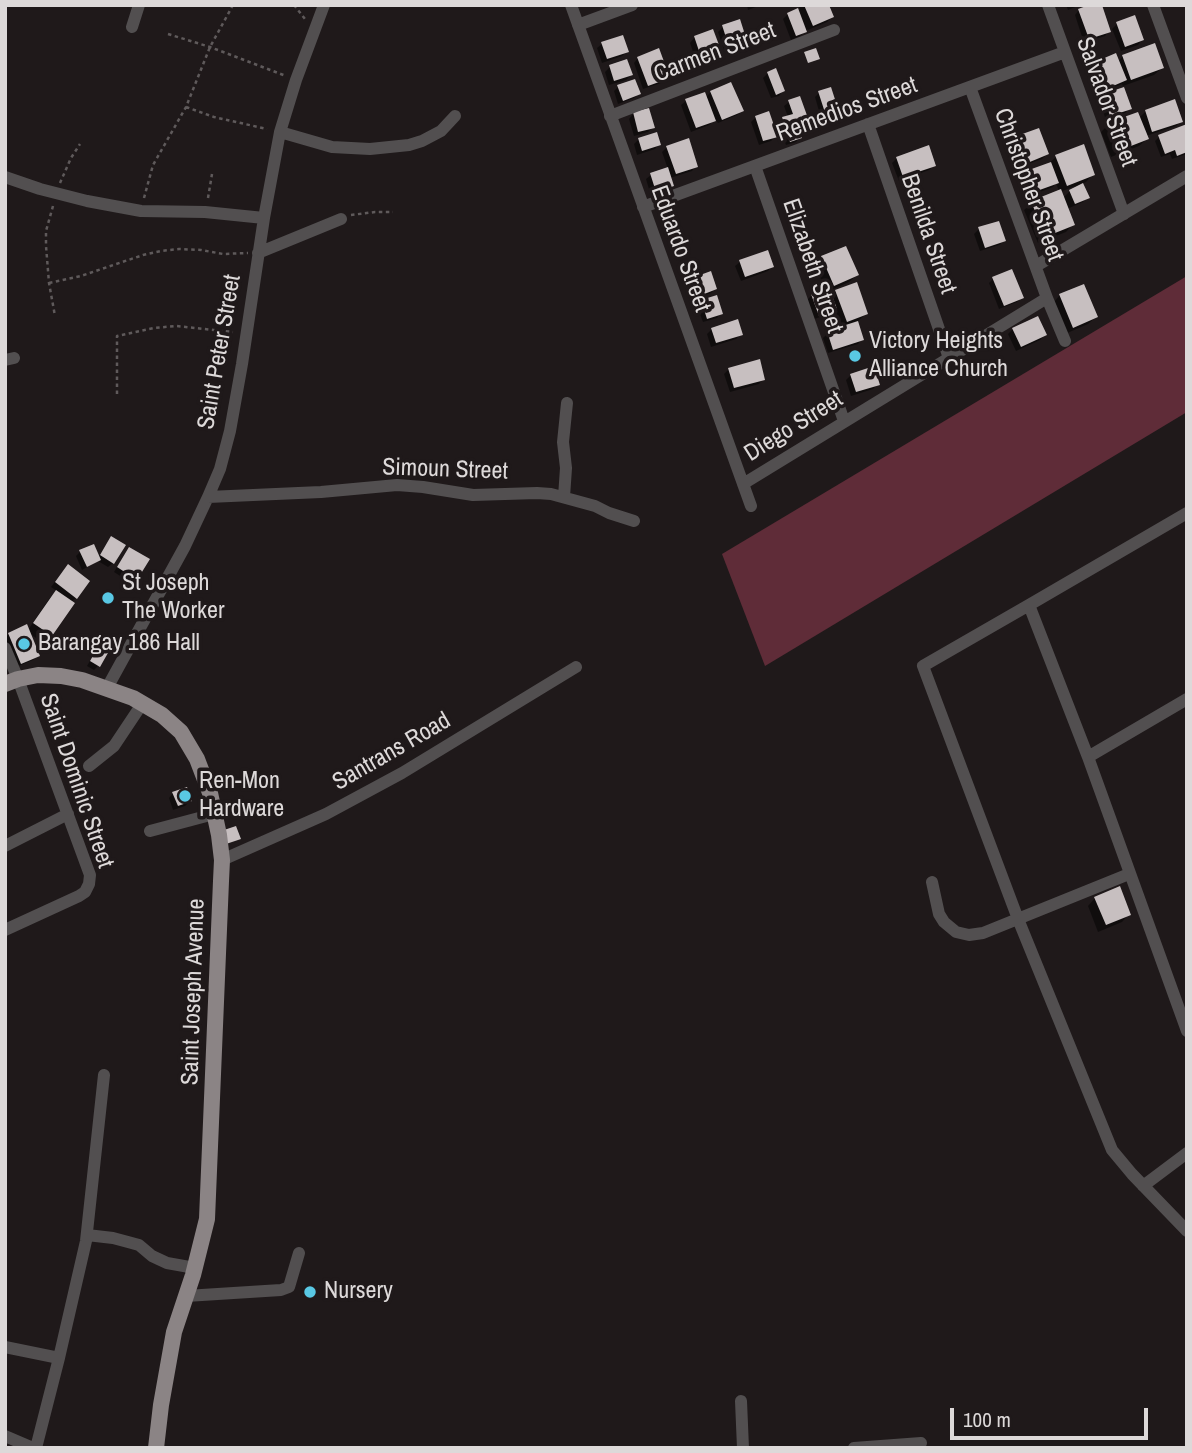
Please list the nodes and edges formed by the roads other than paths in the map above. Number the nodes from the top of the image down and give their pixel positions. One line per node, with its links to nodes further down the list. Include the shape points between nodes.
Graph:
1 (139, 5): 8 (street)
2 (324, 5): 16 (street, Saint Peter Street)
3 (571, 5): 7 (street, Eduardo Street)
4 (632, 5): 7 (street)
5 (1048, 5): 10 (street, Salvador Street)
6 (1153, 5): 12 (street)
7 (578, 25): 14 (street, Eduardo Street)
8 (132, 27)
9 (834, 30): 14 (street, Carmen Street)
10 (1065, 52): 11 (street, Remedios Street); 21 (street, Salvador Street)
11 (970, 87): 15 (street, Remedios Street); 25 (street, Christopher Street)
12 (1187, 98)
13 (455, 116): 16 (street, via 442,131 422,141 370,149 332,147)
14 (610, 116): 20 (street, Eduardo Street)
15 (868, 124): 17 (street, Remedios Street); 28 (street, Benilda Street)
16 (280, 132): 22 (street, Saint Peter Street)
17 (755, 166): 20 (street, Remedios Street); 30 (street, Elizabeth Street)
18 (1187, 176): 21 (street)
19 (5, 177): 22 (street, via 141,211)
20 (643, 207): 31 (street, Eduardo Street)
21 (1124, 214): 25 (street)
22 (264, 218): 24 (street, Saint Peter Street)
23 (341, 219): 24 (street)
24 (258, 253): 32 (street, Saint Peter Street, via 230,431)
25 (1036, 266): 26 (street, Christopher Street)
26 (1047, 298): 27 (street, Christopher Street); 28 (street, Diego Street)
27 (1065, 341)
28 (949, 358): 30 (street, Diego Street)
29 (567, 403): 33 (street)
30 (844, 421): 31 (street, Diego Street)
31 (743, 484): 34 (street, Eduardo Street)
32 (208, 497): 33 (street, Simoun Street, via 397,485 473,495); 41 (street, Saint Peter Street)
33 (564, 497): 36 (street, Simoun Street)
34 (751, 506)
35 (1187, 513): 37 (street)
36 (634, 521)
37 (1030, 606): 44 (street); 53 (street, via 923,666)
38 (5, 648): 40 (street, Saint Dominic Street)
39 (576, 667): 50 (street, Santrans Road, via 391,779)
40 (12, 682): 41 (main road, Saint Joseph Avenue, via 38,675 61,676); 46 (street, Saint Dominic Street)
41 (107, 688): 43 (main road, Saint Joseph Avenue)
42 (1187, 699): 44 (street)
43 (142, 704): 45 (street, via 114,746); 47 (main road, Saint Joseph Avenue, via 181,732 197,759)
44 (1088, 757): 51 (street)
45 (89, 766)
46 (68, 814): 49 (street); 54 (street, Saint Dominic Street, via 90,874 89,884 79,896)
47 (214, 814): 48 (street); 50 (main road, Saint Joseph Avenue)
48 (150, 831)
49 (5, 846)
50 (222, 860): 62 (main road, Saint Joseph Avenue, via 207,1219)
51 (1129, 874): 53 (street); 55 (street)
52 (932, 882): 53 (street, via 939,914 956,932 983,933)
53 (1018, 919): 58 (street, via 1112,1150)
54 (5, 930)
55 (1187, 1031)
56 (104, 1075): 60 (street)
57 (1187, 1153): 58 (street)
58 (1143, 1186): 59 (street)
59 (1187, 1231)
60 (87, 1235): 62 (street, via 139,1245 167,1263); 65 (street)
61 (299, 1253): 63 (street, via 289,1287)
62 (195, 1268): 63 (main road, Saint Joseph Avenue)
63 (186, 1296): 70 (main road, Saint Joseph Avenue, via 174,1332)
64 (5, 1347): 65 (street)
65 (60, 1358): 69 (street)
66 (741, 1401): 71 (street)
67 (5, 1436): 69 (street)
68 (921, 1443): 72 (street)
69 (35, 1448)
70 (156, 1448)
71 (743, 1448)
72 (854, 1448)

